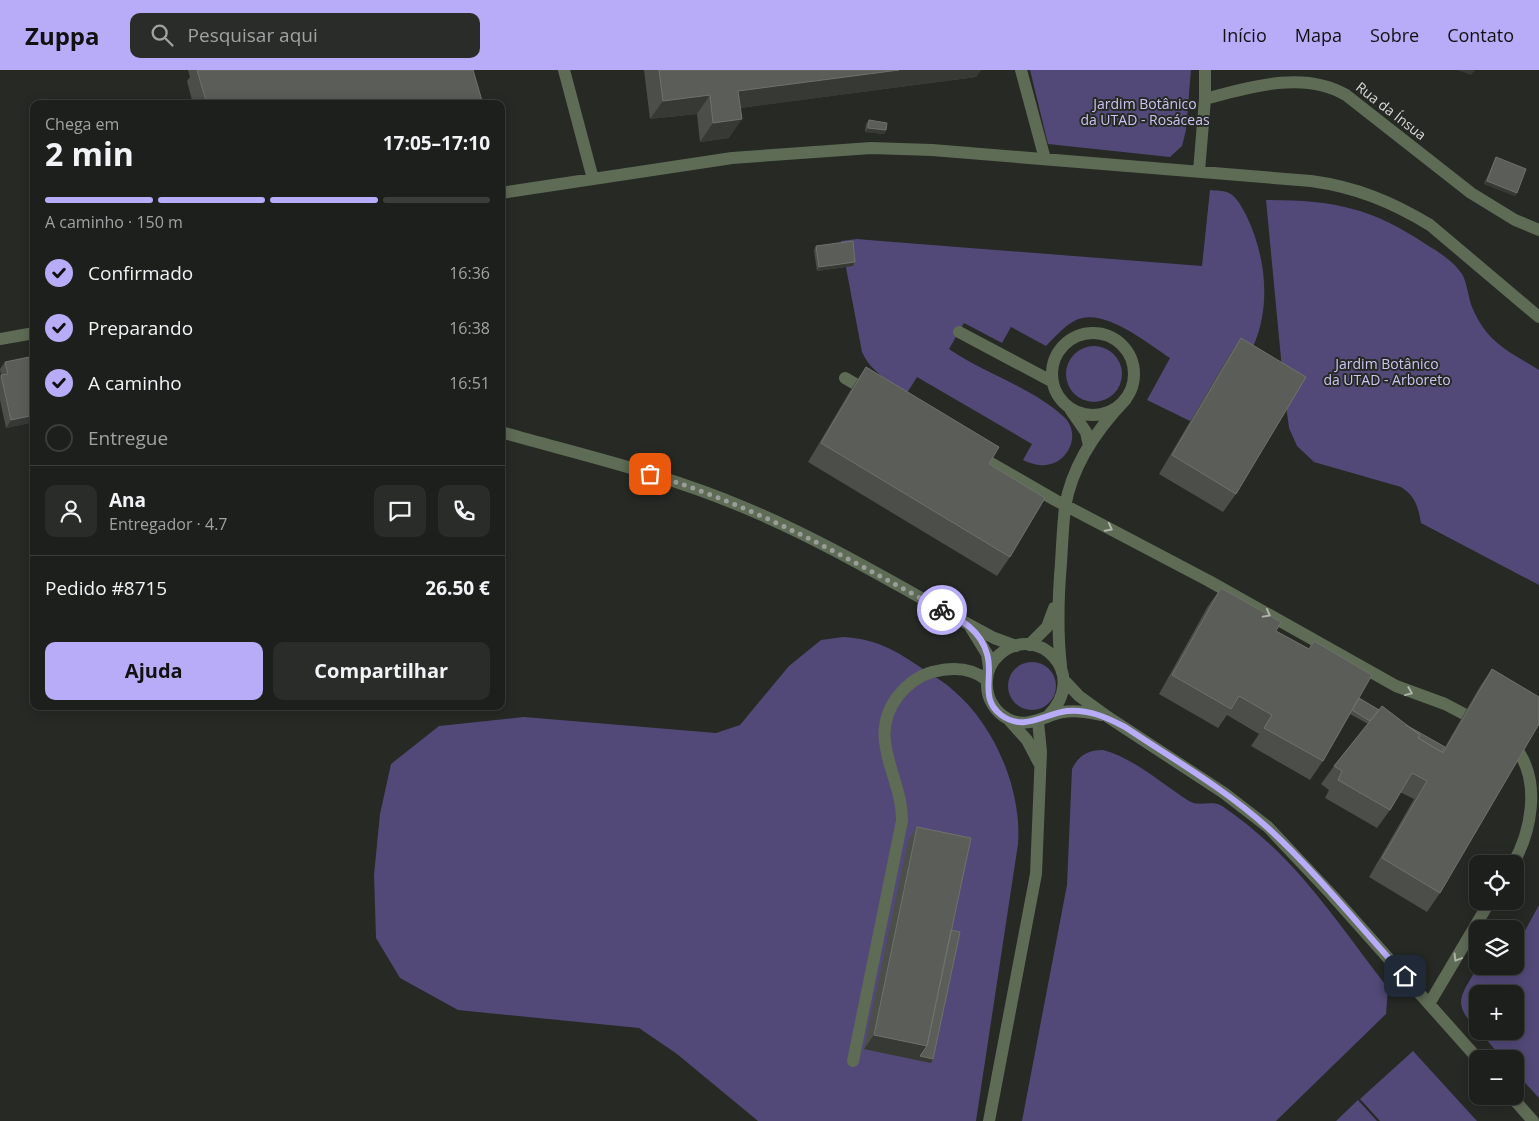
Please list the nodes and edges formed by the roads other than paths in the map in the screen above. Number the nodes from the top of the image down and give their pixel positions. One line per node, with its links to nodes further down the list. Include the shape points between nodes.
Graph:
1 (564, 70): 7 (street)
2 (1022, 70): 5 (street)
3 (1205, 70): 4 (street)
4 (1205, 99): 6 (street); 9 (street, Rua da Ínsua, via 1282,81 1303,79 1324,83 1346,95 1470,193 1515,220)
5 (1045, 159): 6 (street); 7 (street, via 871,148 732,158)
6 (1198, 171): 10 (street, via 1332,184 1373,195 1430,225)
7 (594, 179): 8 (street)
8 (505, 192)
9 (1539, 230)
10 (1539, 317)
11 (959, 332): 15 (street)
12 (30, 334): 13 (street)
13 (0, 339)
14 (845, 378): 16 (street)
15 (1053, 382): 17 (street, via 1053,368 1065,345 1082,335 1102,334 1115,339 1131,360 1134,373); 18 (street)
16 (878, 397)
17 (1126, 399): 18 (street, via 1104,414 1078,412); 21 (street, via 1107,418)
18 (1066, 405): 21 (street, via 1086,432)
19 (505, 433): 24 (street, via 691,487 743,507 810,538)
20 (962, 446): 22 (street)
21 (1089, 446): 22 (street)
22 (1066, 506): 23 (street); 29 (street, one-way to 29, via 1396,686)
23 (1058, 598): 25 (street, via 1047,627); 26 (street)
24 (968, 624): 25 (street, via 994,638); 27 (street, via 987,654)
25 (1022, 645): 26 (street, via 1042,648); 27 (street, via 1005,650 996,658)
26 (1061, 667): 28 (street)
27 (988, 674): 32 (street, via 987,692 991,704); 39 (street, via 943,669 913,681 892,705 884,743 901,800 902,821)
28 (1064, 680): 30 (street, via 1079,696); 31 (street, via 1064,694 1058,706)
29 (1464, 714)
30 (1108, 717): 31 (street, via 1074,711); 37 (street, via 1224,793 1268,827)
31 (1043, 718): 32 (street, via 1023,723); 34 (street)
32 (1009, 720): 34 (street, via 1027,740)
33 (1520, 754): 35 (street, via 1533,770 1539,802)
34 (1040, 765): 41 (street, via 1036,874)
35 (1518, 855)
36 (1485, 910): 37 (street, one-way to 37)
37 (1429, 1004): 38 (street)
38 (1470, 1050)
39 (852, 1061)
40 (1519, 1105): 42 (street)
41 (989, 1121)
42 (1533, 1121)

